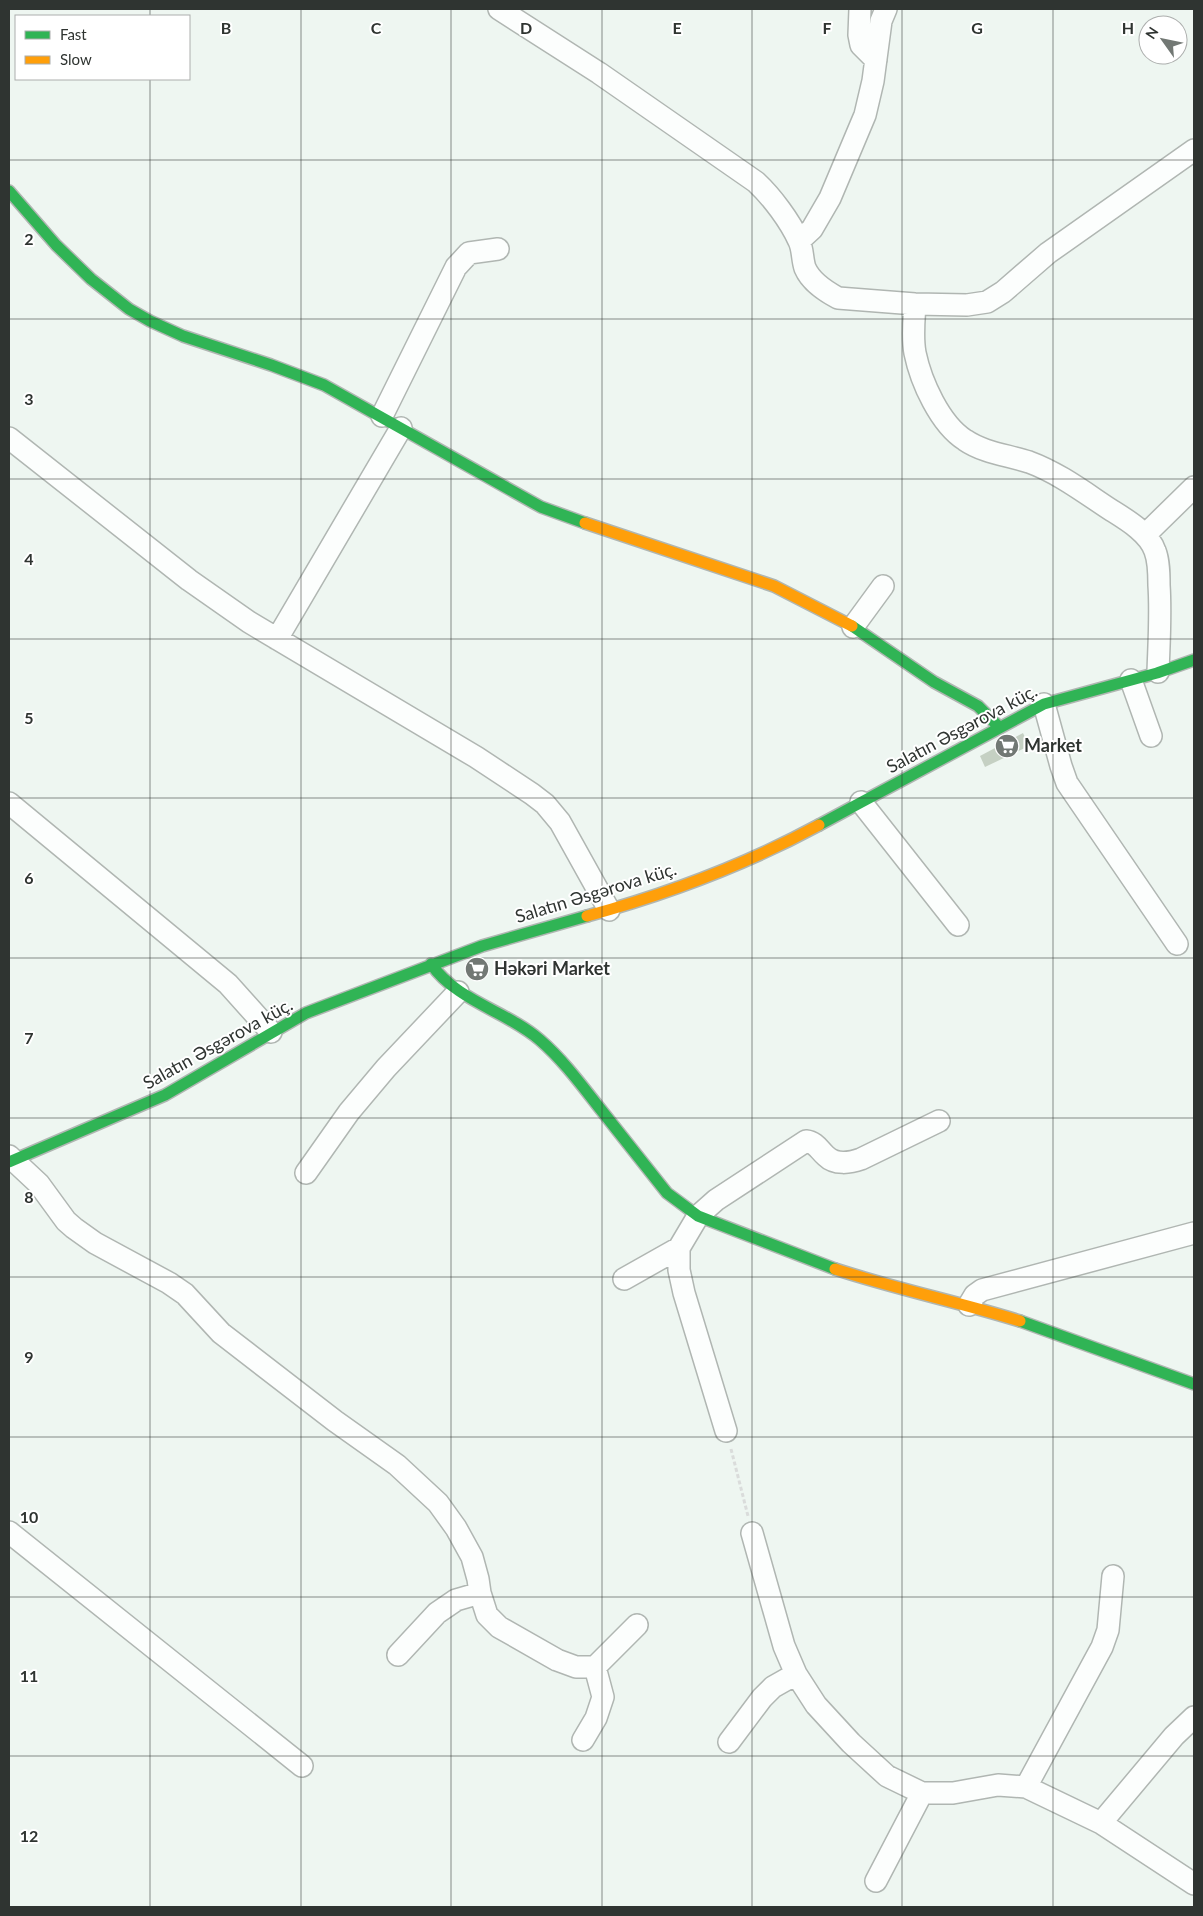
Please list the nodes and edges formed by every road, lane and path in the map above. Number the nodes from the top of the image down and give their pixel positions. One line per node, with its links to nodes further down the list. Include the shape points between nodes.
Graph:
1 (499, 9): 7 (street, via 599,73 756,182 773,199)
2 (860, 9): 4 (street, via 861,45)
3 (886, 9): 4 (street, via 881,21)
4 (876, 60): 7 (street, via 865,115 830,198 812,229)
5 (1194, 150): 9 (street, via 1048,253 987,302)
6 (9, 191): 10 (street, via 46,236 83,272 150,322 296,373)
7 (799, 242): 9 (street, via 805,267 813,281 828,293 838,298)
8 (498, 249): 10 (street, via 469,253 456,267)
9 (915, 304): 14 (street, via 915,352 922,376 952,431 979,447 1030,463 1062,479)
10 (382, 416): 11 (street)
11 (401, 428): 16 (street, via 541,507 774,586); 17 (street)
12 (9, 438): 17 (street, via 189,580)
13 (1194, 487): 14 (street)
14 (1145, 535): 19 (street, via 1155,550 1159,571)
15 (883, 586): 16 (street)
16 (853, 627): 22 (street, via 936,683 980,706)
17 (277, 639): 26 (street, via 476,757 545,804 560,822)
18 (1194, 660): 19 (street, Salatın Əsgərova küç.)
19 (1158, 672): 20 (street, Salatın Əsgərova küç.)
20 (1131, 680): 21 (street, Salatın Əsgərova küç.); 23 (street)
21 (1044, 704): 22 (street, Salatın Əsgərova küç.); 28 (street, via 1067,783)
22 (999, 727): 24 (street, Salatın Əsgərova küç.)
23 (1151, 736)
24 (861, 802): 26 (street, Salatın Əsgərova küç., via 754,857); 27 (street)
25 (9, 803): 31 (street, via 228,984)
26 (609, 910): 29 (street, Salatın Əsgərova küç.)
27 (958, 925)
28 (1177, 944)
29 (431, 964): 30 (street, via 447,986); 31 (street, Salatın Əsgərova küç., via 340,999)
30 (458, 992): 34 (street, via 349,1112); 35 (street, via 516,1022 546,1044 667,1193)
31 (271, 1032): 33 (street, Salatın Əsgərova küç., via 165,1095)
32 (939, 1121): 35 (street, via 851,1162 833,1160 812,1142 806,1141 716,1200)
33 (11, 1159): 45 (street, via 39,1184 74,1228 95,1243 170,1283 221,1333 335,1421 397,1464 422,1487 456,1528 472,1557)
34 (306, 1173)
35 (698, 1216): 37 (street); 39 (street, via 835,1269)
36 (1194, 1233): 39 (street, via 982,1290)
37 (679, 1248): 38 (street); 41 (street, via 684,1293)
38 (624, 1279)
39 (969, 1305): 40 (street)
40 (1194, 1384)
41 (726, 1431): 43 (path)
42 (9, 1532): 53 (street)
43 (752, 1533): 49 (street, via 784,1646)
44 (1113, 1576): 54 (street, via 1108,1630 1102,1647)
45 (480, 1593): 47 (street, via 456,1600 437,1613); 48 (street, via 487,1615 499,1627 557,1660 576,1667)
46 (637, 1625): 48 (street)
47 (398, 1655)
48 (594, 1667): 51 (street, via 603,1697 596,1718)
49 (796, 1674): 52 (street, via 772,1687); 55 (street, via 816,1704 851,1743 887,1776)
50 (1194, 1717): 56 (street, via 1174,1736)
51 (583, 1740)
52 (728, 1742)
53 (302, 1766)
54 (1026, 1787): 55 (street, via 998,1785 953,1794); 56 (street)
55 (922, 1793): 57 (street)
56 (1101, 1823): 58 (street)
57 (876, 1881)
58 (1194, 1884)

